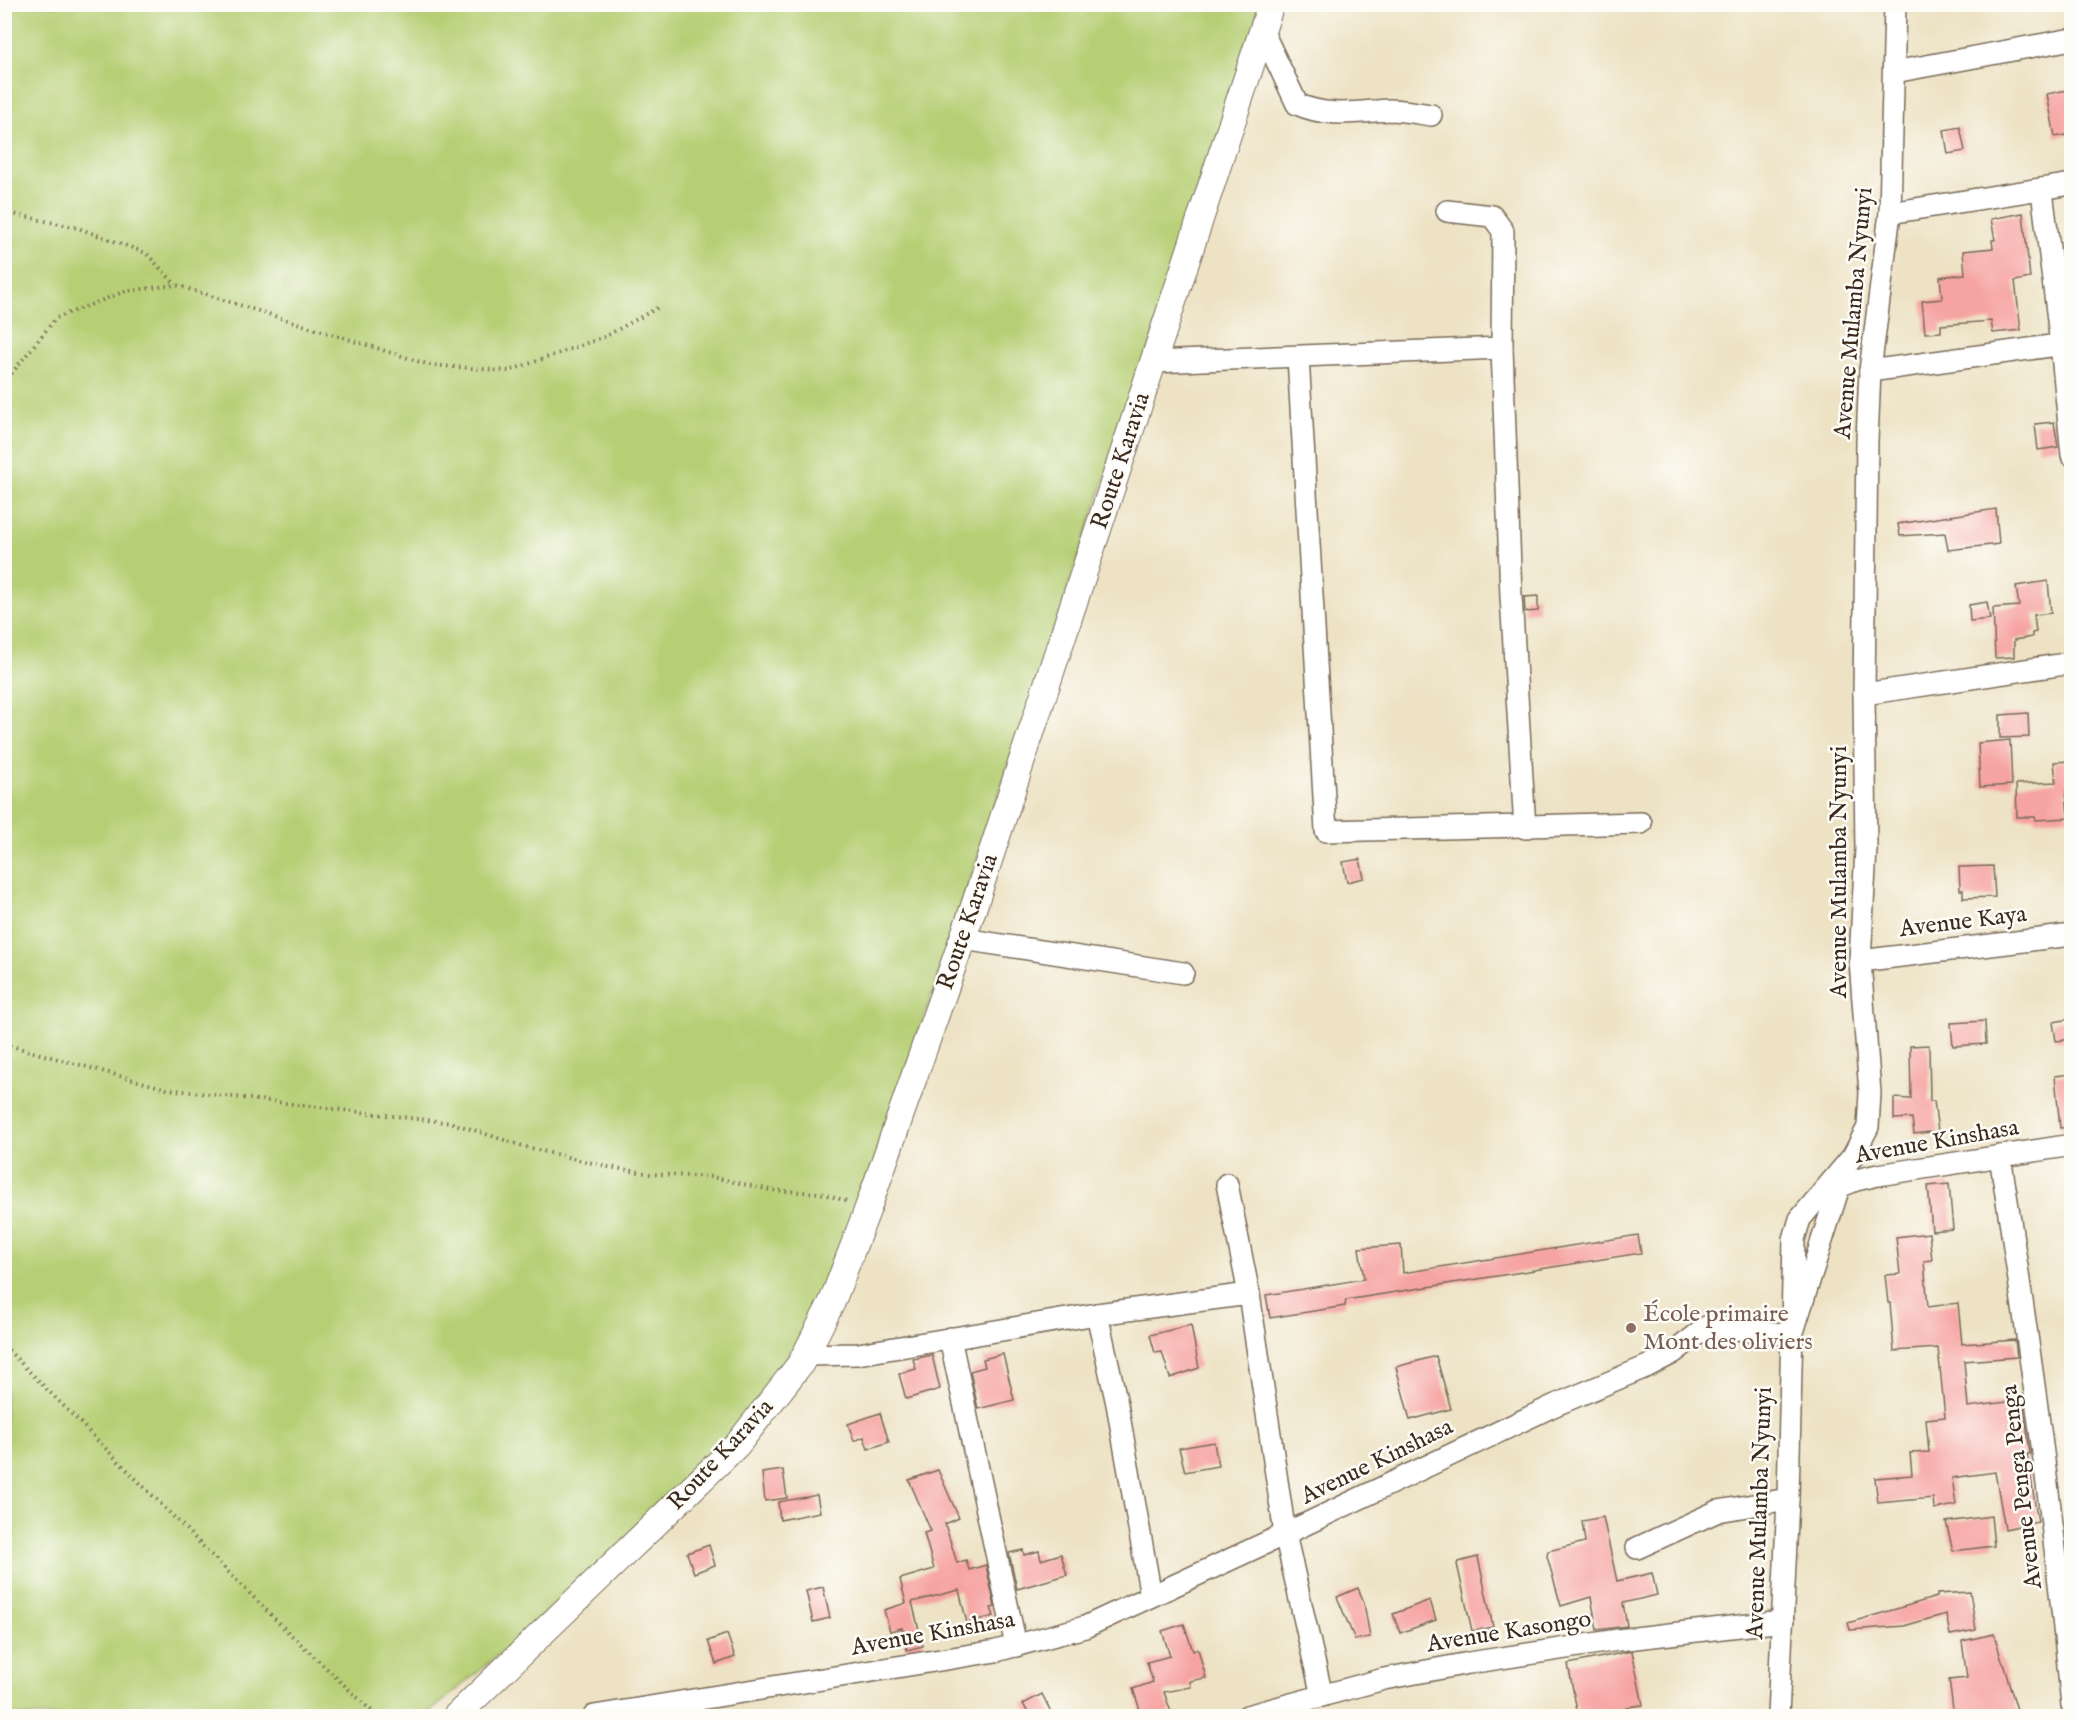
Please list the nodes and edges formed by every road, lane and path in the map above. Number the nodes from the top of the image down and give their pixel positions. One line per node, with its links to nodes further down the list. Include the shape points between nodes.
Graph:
1 (1271, 4): 3 (street, Route Karavia)
2 (1895, 4): 5 (street, Avenue Mulamba Nyunyi)
3 (1262, 30): 6 (street, via 1296,104 1314,112 1392,110); 17 (street, Route Karavia)
4 (2072, 39): 5 (street)
5 (1894, 72): 11 (street, Avenue Mulamba Nyunyi)
6 (1431, 115)
7 (2072, 184): 8 (street)
8 (2042, 191): 11 (street); 14 (street)
9 (1447, 211): 15 (street, via 1492,216 1503,231)
10 (4, 212): 12 (path, via 78,228 146,254)
11 (1890, 213): 18 (street, Avenue Mulamba Nyunyi)
12 (176, 285): 13 (path, via 430,365 509,371 604,337); 19 (path, via 126,291 56,318)
13 (660, 306)
14 (2066, 344): 18 (street); 20 (street)
15 (1502, 348): 16 (street); 24 (street)
16 (1298, 357): 17 (street); 24 (street, via 1326,831)
17 (1153, 362): 26 (street, Route Karavia)
18 (1870, 371): 22 (street, Avenue Mulamba Nyunyi)
19 (4, 383)
20 (2072, 455)
21 (2072, 663): 22 (street)
22 (1864, 694): 27 (street, Avenue Mulamba Nyunyi, via 1866,849)
23 (1641, 823): 24 (street)
24 (1525, 828)
25 (2072, 935): 27 (street, Avenue Kaya)
26 (963, 939): 28 (street); 33 (street, Route Karavia)
27 (1860, 961): 36 (street, Avenue Mulamba Nyunyi, via 1870,1093 1868,1127 1853,1156 1800,1219 1794,1239)
28 (1183, 973)
29 (4, 1044): 33 (path, via 166,1089 452,1123 526,1147 609,1167 712,1177 770,1190 820,1194)
30 (2072, 1145): 31 (street, Avenue Kinshasa)
31 (2000, 1156): 36 (street, Avenue Kinshasa, via 1878,1174 1839,1187); 47 (street, Avenue Penga Penga, via 2056,1544)
32 (1227, 1184): 34 (street)
33 (868, 1208): 39 (street, Route Karavia, via 832,1302)
34 (1249, 1294): 35 (street); 41 (street)
35 (1097, 1314): 37 (street); 43 (street)
36 (1792, 1335): 40 (street, Avenue Mulamba Nyunyi); 41 (street, Avenue Kinshasa, via 1708,1326 1673,1353 1648,1366 1552,1406)
37 (950, 1338): 39 (street, via 858,1354); 45 (street)
38 (4, 1346): 48 (path, via 286,1630)
39 (805, 1355): 49 (street, Route Karavia, via 737,1445)
40 (1788, 1498): 42 (street, via 1718,1511); 44 (street, Avenue Mulamba Nyunyi)
41 (1285, 1534): 43 (street, Avenue Kinshasa); 46 (street)
42 (1637, 1548)
43 (1151, 1596): 45 (street, Avenue Kinshasa, via 1084,1627)
44 (1783, 1621): 46 (street, Avenue Kasongo, via 1543,1651 1384,1679); 52 (street, Avenue Mulamba Nyunyi)
45 (1016, 1646): 50 (street, Avenue Kinshasa)
46 (1322, 1696): 51 (street, Avenue Kasongo)
47 (2072, 1705)
48 (377, 1716)
49 (456, 1716)
50 (594, 1716)
51 (1247, 1716)
52 (1778, 1716)

